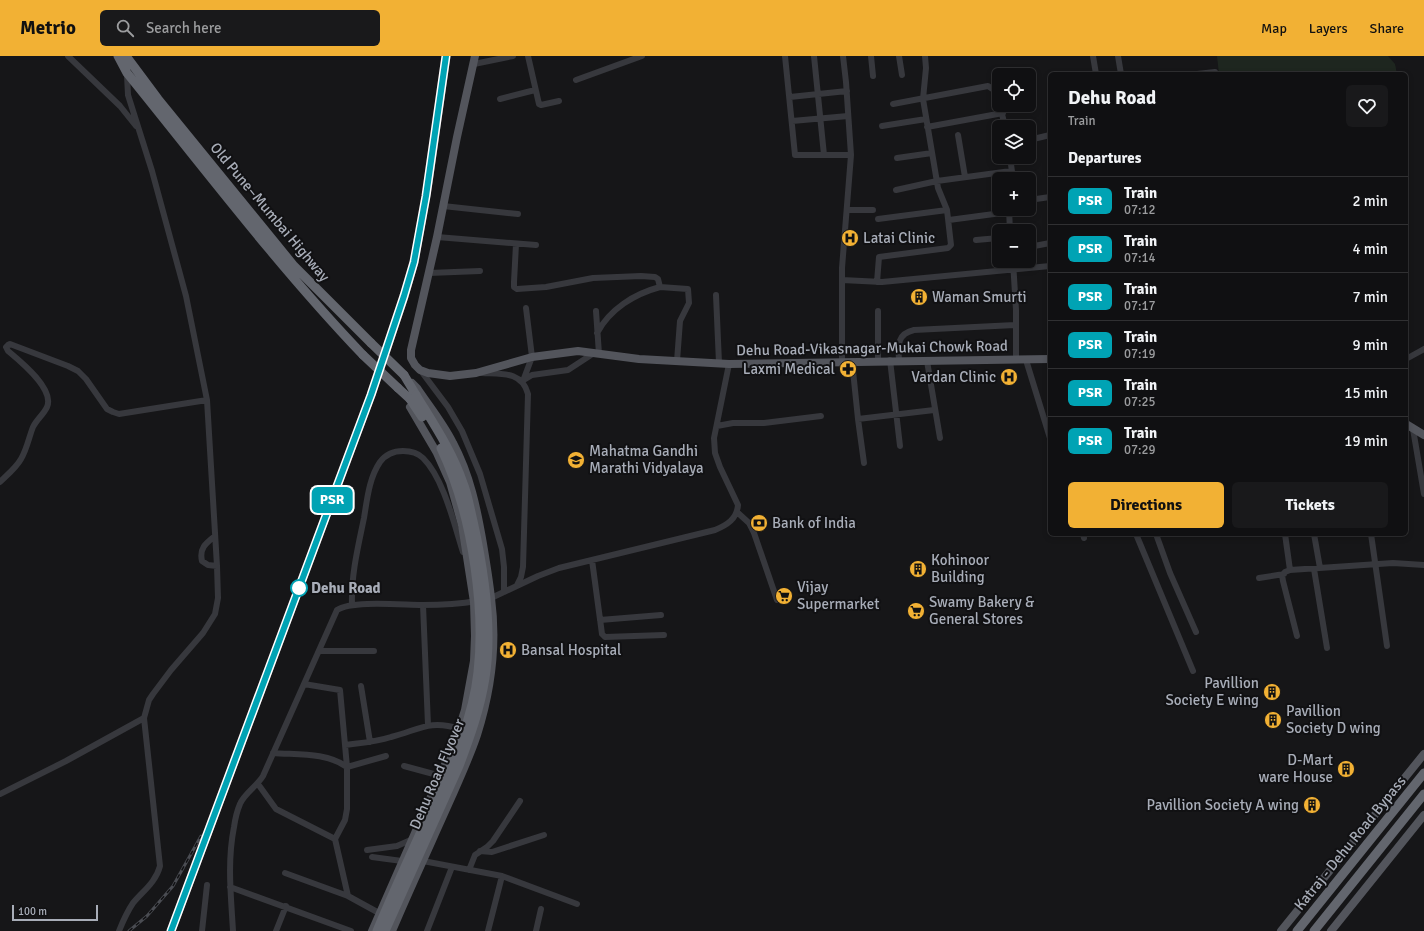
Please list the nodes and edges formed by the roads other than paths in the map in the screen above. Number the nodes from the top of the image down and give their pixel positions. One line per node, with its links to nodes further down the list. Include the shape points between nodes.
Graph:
1 (68, 56): 39 (street, via 120,106)
2 (118, 56): 18 (highway, Old Pune–Mumbai Highway)
3 (513, 56): 15 (street)
4 (528, 56): 23 (street)
5 (642, 56): 21 (street)
6 (785, 56): 26 (street)
7 (814, 56): 25 (street)
8 (842, 56): 24 (street)
9 (871, 56): 20 (street)
10 (899, 56): 19 (street)
11 (925, 56): 28 (street)
12 (1094, 56): 16 (street)
13 (1118, 56): 17 (street)
14 (128, 59): 18 (street); 101 (highway, Old Pune–Mumbai Highway, bridge, via 294,266)
15 (475, 60): 54 (main road)
16 (1096, 72)
17 (1121, 72)
18 (127, 73): 39 (street, via 128,95); 84 (highway, Old Pune–Mumbai Highway, via 288,272)
19 (902, 75)
20 (873, 76)
21 (576, 80)
22 (992, 89): 28 (street, via 988,86)
23 (536, 90): 27 (street); 29 (street, via 541,105)
24 (846, 91): 25 (street); 32 (street)
25 (818, 94): 26 (street); 33 (street)
26 (790, 97): 36 (street)
27 (500, 99)
28 (923, 99): 30 (street); 34 (street)
29 (559, 101)
30 (893, 104)
31 (1003, 113): 35 (street); 38 (street)
32 (848, 116): 33 (street); 45 (street)
33 (821, 118): 36 (street); 44 (street)
34 (926, 119): 37 (street); 38 (street)
35 (1004, 120)
36 (792, 121): 44 (street, via 795,155)
37 (882, 126)
38 (927, 127): 43 (street)
39 (139, 130): 105 (street, via 186,296)
40 (958, 135): 49 (street)
41 (1048, 135): 42 (street)
42 (1036, 138)
43 (932, 153): 46 (street); 50 (street)
44 (824, 155): 45 (street)
45 (851, 155): 55 (street)
46 (897, 158)
47 (1011, 164): 48 (street)
48 (1012, 171): 49 (street)
49 (965, 177): 50 (street)
50 (937, 181): 51 (street); 57 (street)
51 (896, 190)
52 (1048, 196): 53 (street)
53 (1036, 199)
54 (443, 206): 59 (street); 62 (main road)
55 (847, 210): 56 (street); 73 (street)
56 (873, 210)
57 (947, 210): 60 (street); 61 (street)
58 (992, 213): 61 (street)
59 (518, 214)
60 (878, 219)
61 (949, 220): 74 (street, via 951,245 948,248 879,257)
62 (437, 237): 66 (street); 72 (main road)
63 (992, 239): 64 (street)
64 (976, 240)
65 (1048, 243): 68 (street)
66 (516, 244): 67 (street); 75 (street, via 514,287 517,289 552,286 593,278 641,276 655,277)
67 (536, 245)
68 (1036, 246)
69 (1048, 266): 70 (street)
70 (1013, 269): 74 (street); 80 (street)
71 (480, 271): 72 (street)
72 (429, 273): 99 (main road, via 411,350 411,358)
73 (842, 280): 74 (street); 96 (street)
74 (878, 282)
75 (660, 287): 81 (street, via 634,297 617,308); 92 (street, via 688,289 689,302 680,321)
76 (716, 295): 97 (street)
77 (526, 308): 85 (street)
78 (596, 311): 81 (street)
79 (878, 311): 94 (street)
80 (1015, 326): 89 (street, via 907,332 898,346); 90 (street)
81 (597, 333): 83 (street)
82 (1424, 349): 86 (street)
83 (596, 354): 85 (main road, via 578,351); 92 (main road); 102 (street, via 568,370 532,375)
84 (363, 355): 103 (highway, Dehu Road Flyover, bridge)
85 (532, 357): 100 (main road); 102 (street)
86 (1408, 358)
87 (1048, 359): 91 (main road, Dehu Road-Vikasnagar-Mukai Chowk Road)
88 (890, 360): 89 (main road, Dehu Road-Vikasnagar-Mukai Chowk Road); 94 (main road, Dehu Road-Vikasnagar-Mukai Chowk Road); 107 (street)
89 (899, 360): 95 (main road, Dehu Road-Vikasnagar-Mukai Chowk Road)
90 (1016, 360): 91 (main road, Dehu Road-Vikasnagar-Mukai Chowk Road); 95 (main road, Dehu Road-Vikasnagar-Mukai Chowk Road)
91 (1026, 360): 113 (street)
92 (677, 361): 97 (main road)
93 (852, 361): 94 (main road, Dehu Road-Vikasnagar-Mukai Chowk Road); 96 (main road, Dehu Road-Vikasnagar-Mukai Chowk Road); 109 (street)
94 (878, 361)
95 (927, 361): 106 (street)
96 (842, 362): 98 (main road, Dehu Road-Vikasnagar-Mukai Chowk Road)
97 (718, 363): 98 (main road)
98 (729, 364): 111 (street, Dehu Road-Vikasnagar-Mukai Chowk Road)
99 (420, 370): 100 (main road, via 450,376); 138 (street, via 448,407 462,431 480,474 502,550)
100 (476, 373): 102 (street, via 505,374)
101 (404, 375): 104 (highway, Dehu Road Flyover); 139 (main road, via 442,425 467,474 477,512)
102 (522, 382): 137 (street, via 526,387 528,402 526,502 523,567)
103 (398, 388): 104 (highway, Dehu Road Flyover); 130 (main road, via 437,453 450,482 462,525)
104 (413, 397): 200 (highway, Dehu Road Flyover, bridge, via 438,442 460,496 472,550 481,642 478,674 464,731); 201 (highway, Dehu Road Flyover, bridge, via 446,446 464,484 482,567 488,623 488,654 476,718 468,742)
105 (207, 400): 119 (street, via 119,414 107,409 78,371 10,344 6,347 8,351 40,382 48,400 47,407 33,428 22,458); 122 (street)
106 (934, 410): 107 (street); 115 (street)
107 (896, 414): 109 (street); 116 (street)
108 (821, 416): 111 (street)
109 (858, 419): 117 (street)
110 (1408, 425): 112 (main road)
111 (716, 426): 121 (street, Dehu Road-Vikasnagar-Mukai Chowk Road, via 715,453 738,505)
112 (1413, 429): 114 (main road); 118 (street)
113 (1048, 432)
114 (1424, 435)
115 (940, 438)
116 (900, 446)
117 (864, 463)
118 (1423, 480): 120 (street)
119 (0, 482)
120 (1424, 494)
121 (737, 512): 128 (street, via 734,518 715,530); 140 (street, via 749,523 760,546)
122 (215, 536): 132 (street); 132 (street, via 202,548 201,555 202,561)
123 (1137, 536): 153 (street)
124 (1157, 536): 146 (street)
125 (1285, 536): 134 (street)
126 (1314, 536): 133 (street)
127 (1371, 536): 129 (street)
128 (592, 560): 137 (street, via 560,568); 145 (street)
129 (1376, 564): 131 (street); 133 (street); 149 (street)
130 (468, 565): 141 (main road); 142 (street, via 448,502 430,467 414,452 392,452 374,472 370,487 354,569)
131 (1424, 565)
132 (217, 566): 156 (street, via 218,598 215,614 203,633 153,694)
133 (1317, 568): 134 (street); 150 (street)
134 (1290, 570): 135 (street)
135 (1284, 574): 136 (street); 148 (street, via 1283,581)
136 (1259, 578)
137 (516, 585): 138 (street)
138 (504, 592): 139 (street)
139 (492, 599): 141 (street); 180 (main road, via 491,678 477,734 464,771)
140 (777, 600)
141 (474, 602): 143 (street); 158 (main road, via 474,661)
142 (352, 605): 143 (street); 151 (street, via 341,607 335,613)
143 (423, 605): 157 (street)
144 (661, 614): 145 (street)
145 (600, 620): 147 (street, via 602,634 605,637)
146 (1196, 632)
147 (664, 635)
148 (1296, 636)
149 (1387, 646)
150 (1327, 648)
151 (319, 651): 152 (street); 154 (street)
152 (374, 651)
153 (1193, 671)
154 (304, 684): 160 (street, via 340,690); 161 (street)
155 (361, 686): 159 (street)
156 (144, 718): 169 (street); 193 (street, via 160,866 156,878 132,905)
157 (428, 725): 158 (street, via 444,724); 159 (street)
158 (460, 729): 167 (main road)
159 (370, 742): 160 (street)
160 (345, 745): 165 (street)
161 (273, 753): 165 (street, via 324,757); 168 (street)
162 (1424, 754): 206 (main road)
163 (386, 756): 165 (street)
164 (404, 766): 167 (street)
165 (347, 767): 174 (street, via 345,820)
166 (1424, 773): 207 (highway, Katraj - Dehu Road Bypass)
167 (441, 776): 175 (main road)
168 (258, 784): 174 (street, via 276,809); 186 (street, via 240,803 231,842)
169 (0, 794)
170 (1424, 794): 208 (highway, Katraj - Dehu Road Bypass)
171 (520, 801): 177 (street, via 499,834)
172 (1424, 815): 209 (main road)
173 (544, 835): 177 (street, via 492,852)
174 (335, 839): 187 (street)
175 (413, 839): 176 (street, via 397,846); 179 (main road)
176 (367, 850)
177 (480, 851): 182 (street, via 474,855)
178 (372, 857): 179 (street)
179 (402, 861): 191 (main road)
180 (423, 861): 181 (street); 202 (main road)
181 (452, 867): 182 (street); 203 (street)
182 (469, 870): 184 (street)
183 (285, 872): 187 (street)
184 (502, 876): 188 (street); 204 (street)
185 (207, 885): 194 (street)
186 (230, 886): 189 (street); 195 (street)
187 (348, 896): 191 (street)
188 (577, 904)
189 (286, 906): 192 (street); 196 (street)
190 (541, 909): 205 (street)
191 (379, 913): 199 (main road)
192 (333, 924): 197 (street); 198 (street)
193 (119, 931)
194 (202, 931)
195 (233, 931)
196 (276, 931)
197 (330, 931)
198 (351, 931)
199 (372, 931)
200 (377, 931)
201 (385, 931)
202 (392, 931)
203 (427, 931)
204 (488, 931)
205 (536, 931)
206 (1281, 931)
207 (1297, 931)
208 (1314, 931)
209 (1331, 931)

